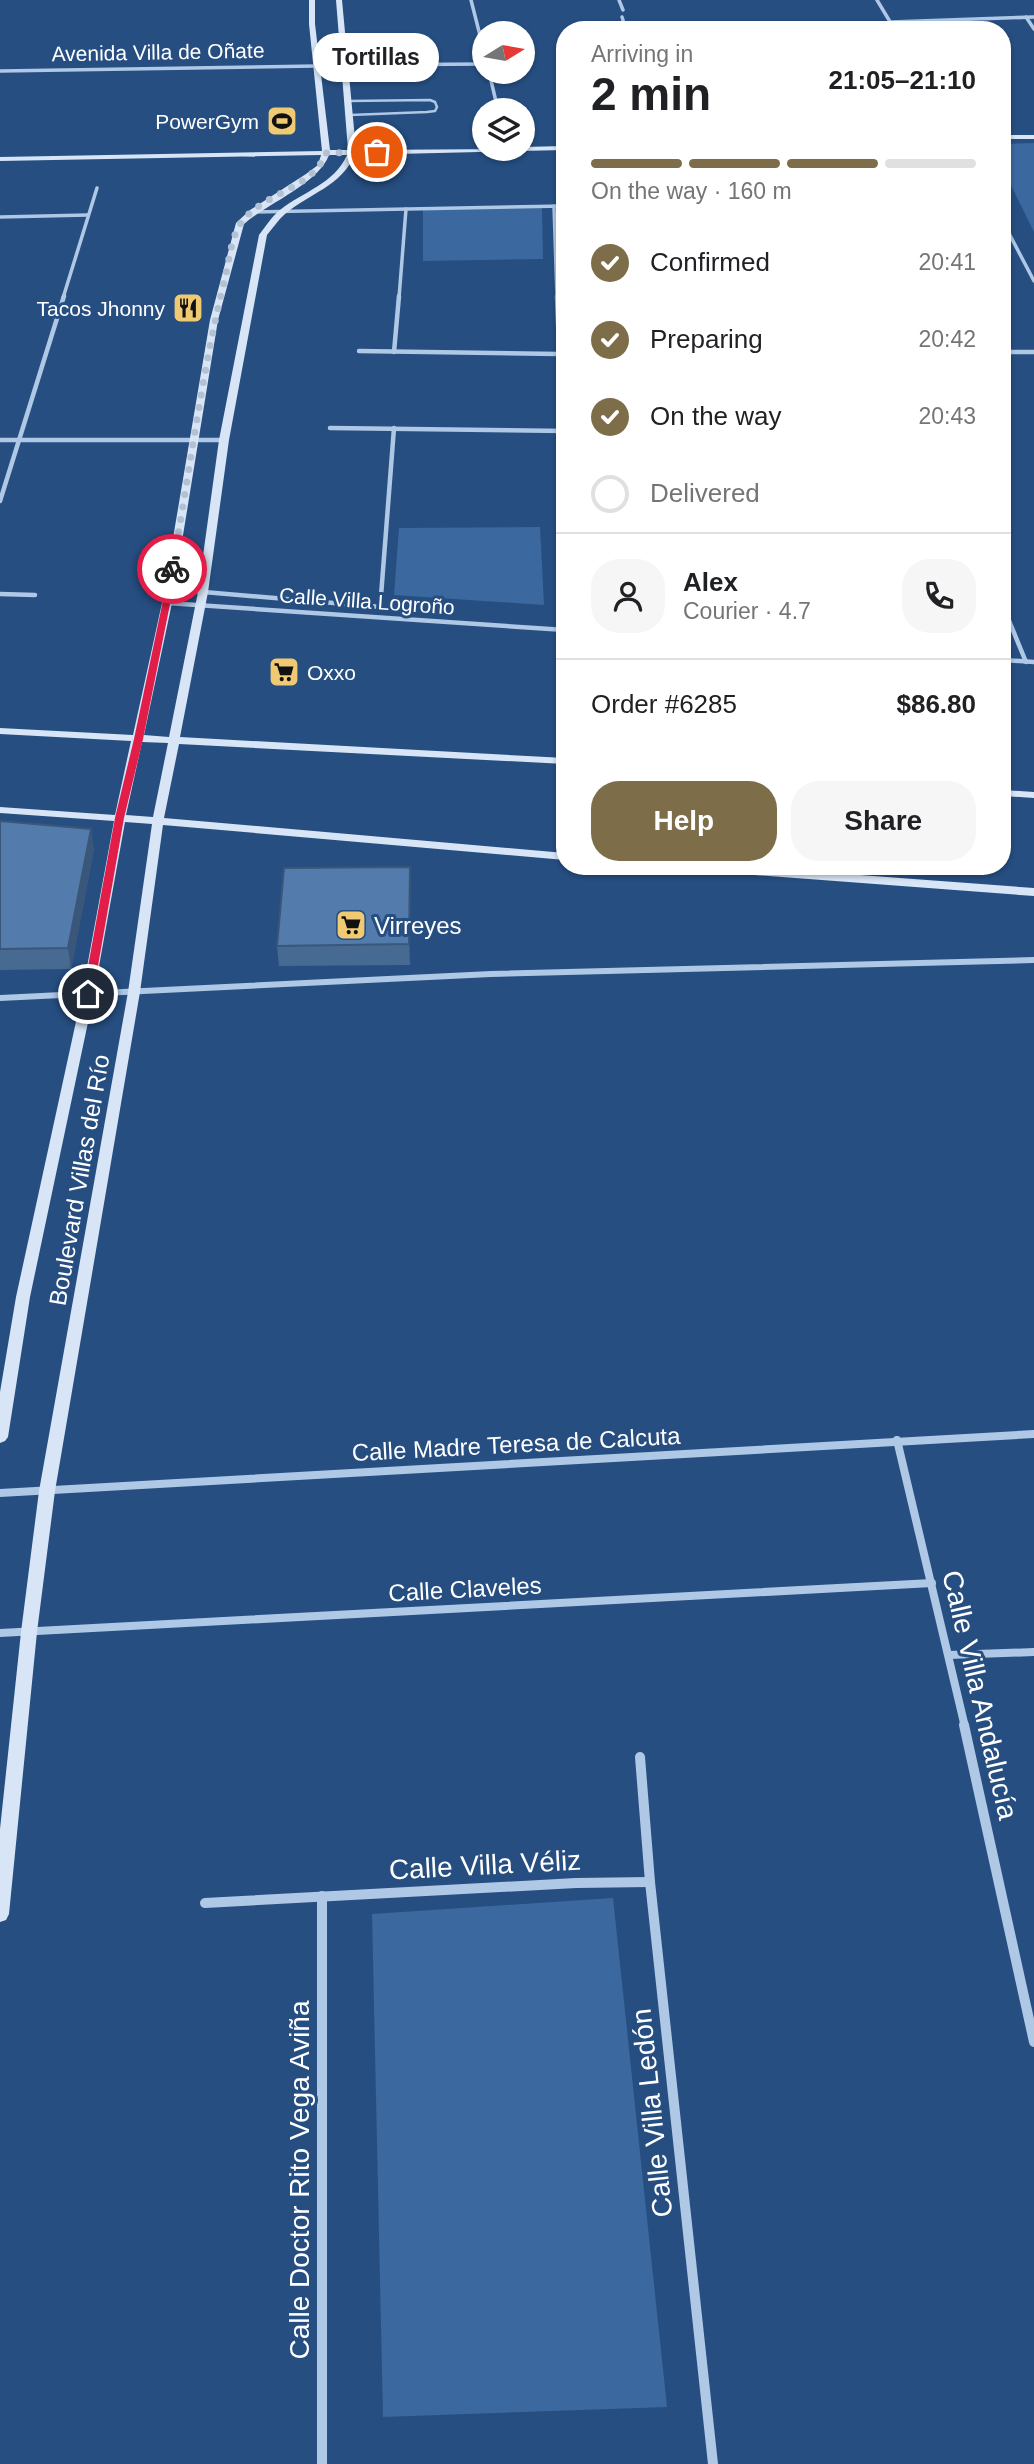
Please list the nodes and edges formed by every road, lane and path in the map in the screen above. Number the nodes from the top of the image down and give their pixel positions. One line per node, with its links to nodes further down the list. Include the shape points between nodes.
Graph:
1 (312, 0): 17 (street)
2 (339, 0): 16 (street)
3 (471, 0): 10 (street)
4 (619, 0): 6 (street)
5 (877, 0): 12 (street)
6 (623, 10)
7 (622, 17): 11 (street)
8 (1026, 17): 9 (street); 13 (street); 14 (street)
9 (1034, 17)
10 (476, 21)
11 (623, 21)
12 (889, 21)
13 (917, 21)
14 (1034, 29)
15 (472, 64): 16 (street)
16 (343, 65): 19 (street)
17 (316, 66): 18 (street, Avenida Villa de Oñate); 27 (street)
18 (0, 71)
19 (348, 101): 20 (street); 20 (lane, via 423,100 435,102 437,107 427,112)
20 (349, 115): 26 (street)
21 (1034, 137): 22 (street)
22 (1011, 138)
23 (556, 148): 24 (street)
24 (535, 149)
25 (472, 150): 26 (street)
26 (352, 152): 27 (street); 33 (street, Boulevard Villas del Río, via 346,168 330,183)
27 (326, 153): 28 (street); 32 (street, Boulevard Villas del Río, via 321,166 309,176)
28 (0, 159)
29 (97, 188): 34 (street)
30 (554, 206): 31 (street); 37 (street)
31 (406, 209): 33 (street); 40 (street)
32 (253, 212): 33 (street); 49 (street, Boulevard Villas del Río, via 240,223 232,249 214,320)
33 (282, 212): 50 (street, Boulevard Villas del Río, via 262,235)
34 (88, 215): 35 (street); 48 (street)
35 (0, 216)
36 (1011, 237): 38 (street)
37 (556, 280)
38 (1034, 281)
39 (359, 351): 40 (street)
40 (394, 352): 43 (street)
41 (1011, 352): 42 (street)
42 (1034, 352)
43 (556, 354)
44 (330, 428): 45 (street)
45 (394, 428): 46 (street); 57 (street)
46 (556, 430)
47 (0, 440): 48 (street)
48 (18, 440): 49 (street); 51 (street)
49 (195, 440): 50 (street); 52 (street, Boulevard Villas del Río)
50 (225, 440): 55 (street, Boulevard Villas del Río)
51 (0, 501)
52 (169, 589): 55 (street); 56 (street, Boulevard Villas del Río)
53 (0, 594): 54 (street)
54 (35, 595)
55 (201, 599): 56 (street, Calle Villa Logroño); 57 (street); 58 (street, Calle Villa Logroño); 66 (street, Boulevard Villas del Río)
56 (167, 603): 65 (street, Boulevard Villas del Río)
57 (381, 607): 58 (street)
58 (379, 617): 60 (street, Calle Villa Logroño)
59 (1011, 625): 62 (street)
60 (556, 629)
61 (1011, 661): 62 (street)
62 (1026, 662): 63 (street)
63 (1034, 662)
64 (0, 731): 65 (street)
65 (139, 739): 66 (street); 71 (street, Boulevard Villas del Río)
66 (176, 740): 67 (street); 72 (street, Boulevard Villas del Río)
67 (556, 761)
68 (1011, 794): 69 (street)
69 (1034, 795)
70 (0, 810): 71 (street)
71 (120, 818): 72 (street); 78 (street, Boulevard Villas del Río)
72 (158, 821): 73 (street); 77 (street, Boulevard Villas del Río)
73 (556, 856)
74 (808, 875): 75 (street)
75 (1034, 892)
76 (1034, 960): 77 (street, via 491,974)
77 (134, 992): 78 (street); 83 (street, Boulevard Villas del Río)
78 (88, 994): 79 (street); 81 (street, Boulevard Villas del Río, via 23,1297)
79 (0, 998)
80 (1034, 1434): 82 (street, Calle Madre Teresa de Calcuta)
81 (0, 1437)
82 (897, 1440): 83 (street, Calle Madre Teresa de Calcuta); 85 (street, Calle Villa Andalucía)
83 (47, 1491): 84 (street, Calle Madre Teresa de Calcuta); 86 (street, Boulevard Villas del Río)
84 (0, 1493)
85 (932, 1583): 86 (street, Calle Claveles); 89 (street, Calle Villa Andalucía)
86 (29, 1632): 87 (street, Calle Claveles); 94 (street, Boulevard Villas del Río)
87 (0, 1633)
88 (1034, 1651): 89 (street)
89 (949, 1655): 95 (street, Calle Villa Andalucía)
90 (640, 1757): 91 (street, Calle Villa Ledón)
91 (650, 1882): 92 (street, Calle Villa Véliz); 97 (street, Calle Villa Ledón)
92 (321, 1896): 93 (street, Calle Villa Véliz); 96 (street, Calle Doctor Rito Vega Aviña)
93 (205, 1903)
94 (0, 1914)
95 (1034, 2042)
96 (322, 2464)
97 (713, 2464)

